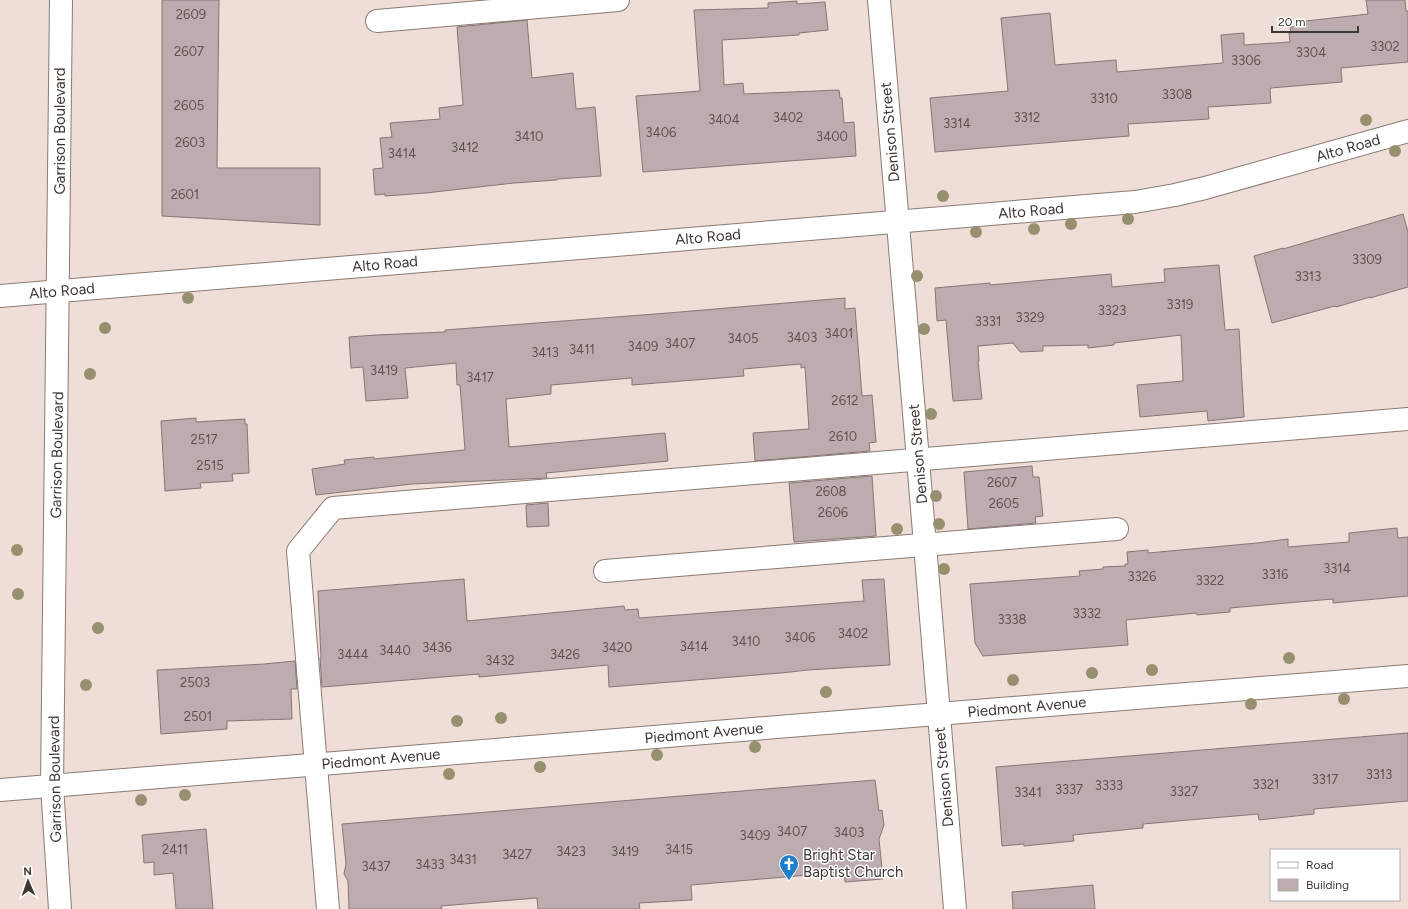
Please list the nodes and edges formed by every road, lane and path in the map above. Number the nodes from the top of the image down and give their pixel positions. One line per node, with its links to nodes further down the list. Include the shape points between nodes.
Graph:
1 (61, 0): 7 (street, Garrison Boulevard)
2 (618, 0): 4 (street)
3 (879, 0): 6 (street, Denison Street)
4 (377, 21)
5 (1408, 131): 6 (street, Alto Road, via 1161,198)
6 (897, 222): 7 (street, Alto Road); 10 (street, Denison Street)
7 (58, 292): 8 (street, Alto Road); 17 (street, Garrison Boulevard)
8 (0, 296)
9 (1408, 419): 10 (street)
10 (918, 460): 12 (street, Denison Street); 16 (street, via 333,508 298,551)
11 (1117, 529): 12 (street)
12 (925, 544): 13 (street); 15 (street, Denison Street)
13 (605, 571)
14 (1408, 676): 15 (street, Piedmont Avenue)
15 (938, 714): 16 (street, Piedmont Avenue); 21 (street, Denison Street)
16 (316, 764): 17 (street, Piedmont Avenue); 20 (street)
17 (52, 786): 18 (street, Piedmont Avenue); 19 (street, Garrison Boulevard)
18 (0, 790)
19 (60, 909)
20 (328, 909)
21 (955, 909)

